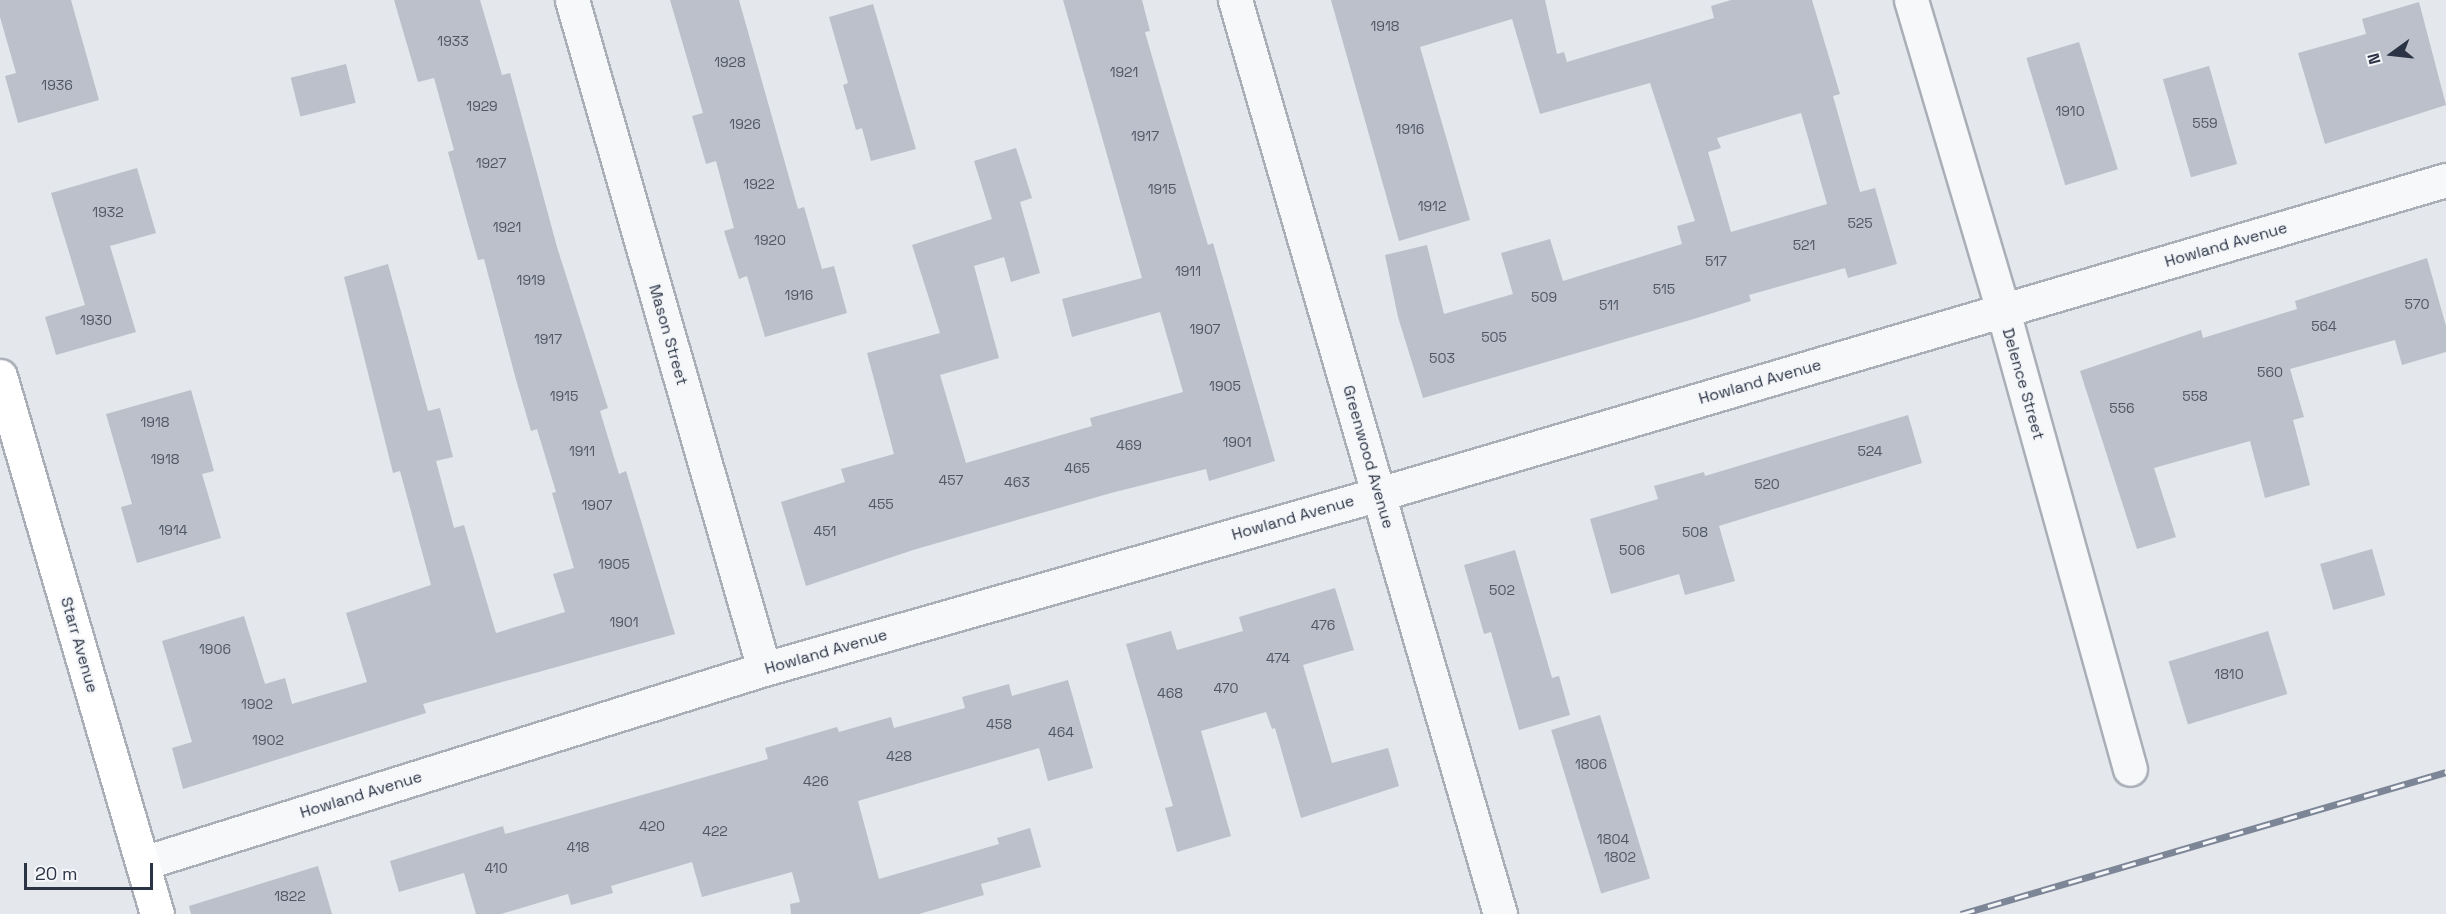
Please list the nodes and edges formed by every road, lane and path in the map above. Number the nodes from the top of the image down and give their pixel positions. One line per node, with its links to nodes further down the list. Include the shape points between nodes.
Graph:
1 (572, 0): 8 (street, Mason Street)
2 (1236, 0): 7 (street, Greenwood Avenue)
3 (1911, 0): 5 (street, Delence Street)
4 (2446, 180): 5 (street, Howland Avenue)
5 (2003, 311): 7 (street, Howland Avenue); 9 (street, Delence Street)
6 (0, 376): 10 (main road, Starr Avenue)
7 (1379, 494): 8 (street, Howland Avenue); 12 (street, Greenwood Avenue)
8 (764, 669): 10 (street, Howland Avenue)
9 (2130, 769)
10 (142, 863): 11 (main road, Starr Avenue)
11 (157, 914)
12 (1500, 914)

